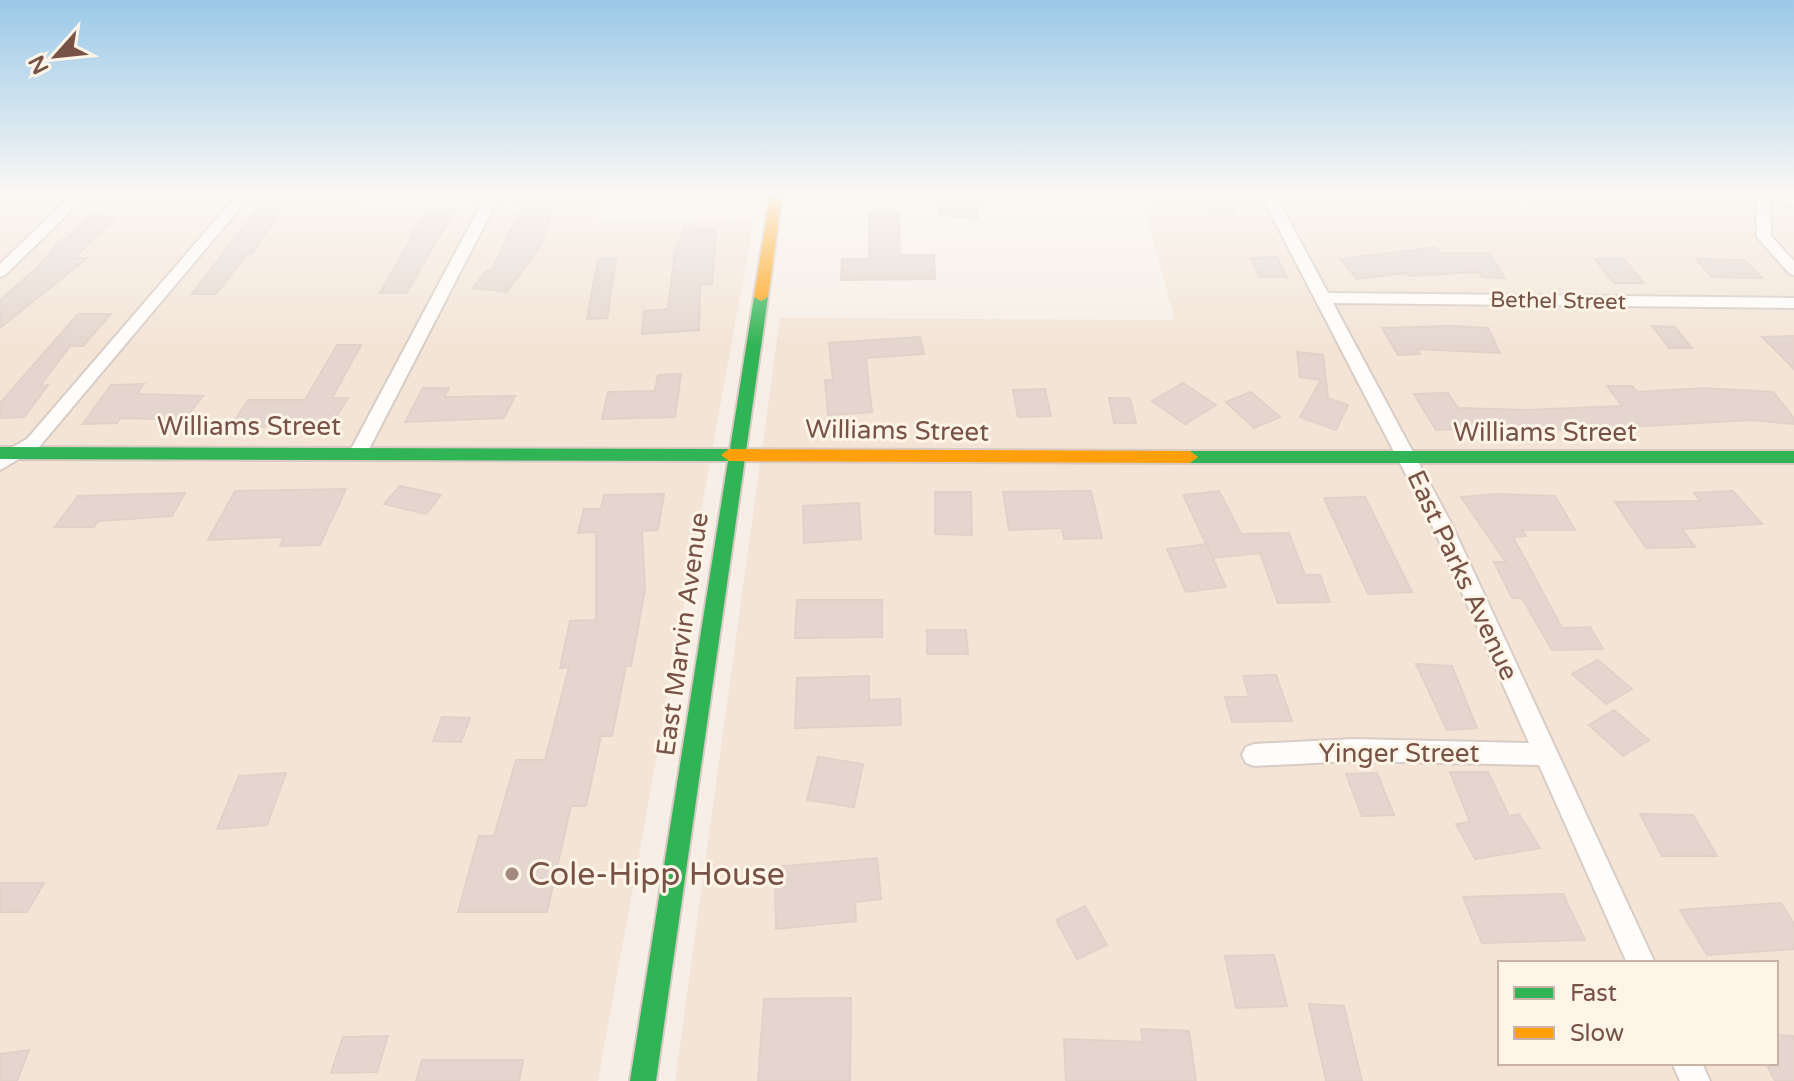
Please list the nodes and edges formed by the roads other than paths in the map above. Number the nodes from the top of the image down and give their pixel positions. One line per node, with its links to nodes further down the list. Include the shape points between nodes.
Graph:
1 (28, 245): 8 (street)
2 (201, 245): 11 (street, via 33,443)
3 (466, 245): 12 (street)
4 (768, 245): 13 (street, East Marvin Avenue)
5 (1297, 245): 9 (street, East Parks Avenue)
6 (1772, 245): 7 (street)
7 (1794, 270)
8 (0, 272)
9 (1322, 298): 10 (street, Bethel Street); 15 (street, East Parks Avenue)
10 (1794, 303)
11 (10, 453): 12 (street, Williams Street); 16 (street)
12 (358, 453): 13 (street, Williams Street)
13 (734, 453): 15 (street, Williams Street); 20 (street, East Marvin Avenue)
14 (1794, 457): 15 (street, Williams Street)
15 (1408, 459): 17 (street, East Parks Avenue, via 1506,661)
16 (0, 463)
17 (1544, 754): 18 (street, Yinger Street, via 1353,750); 19 (street, East Parks Avenue)
18 (1254, 755)
19 (1640, 961)
20 (643, 1081)

